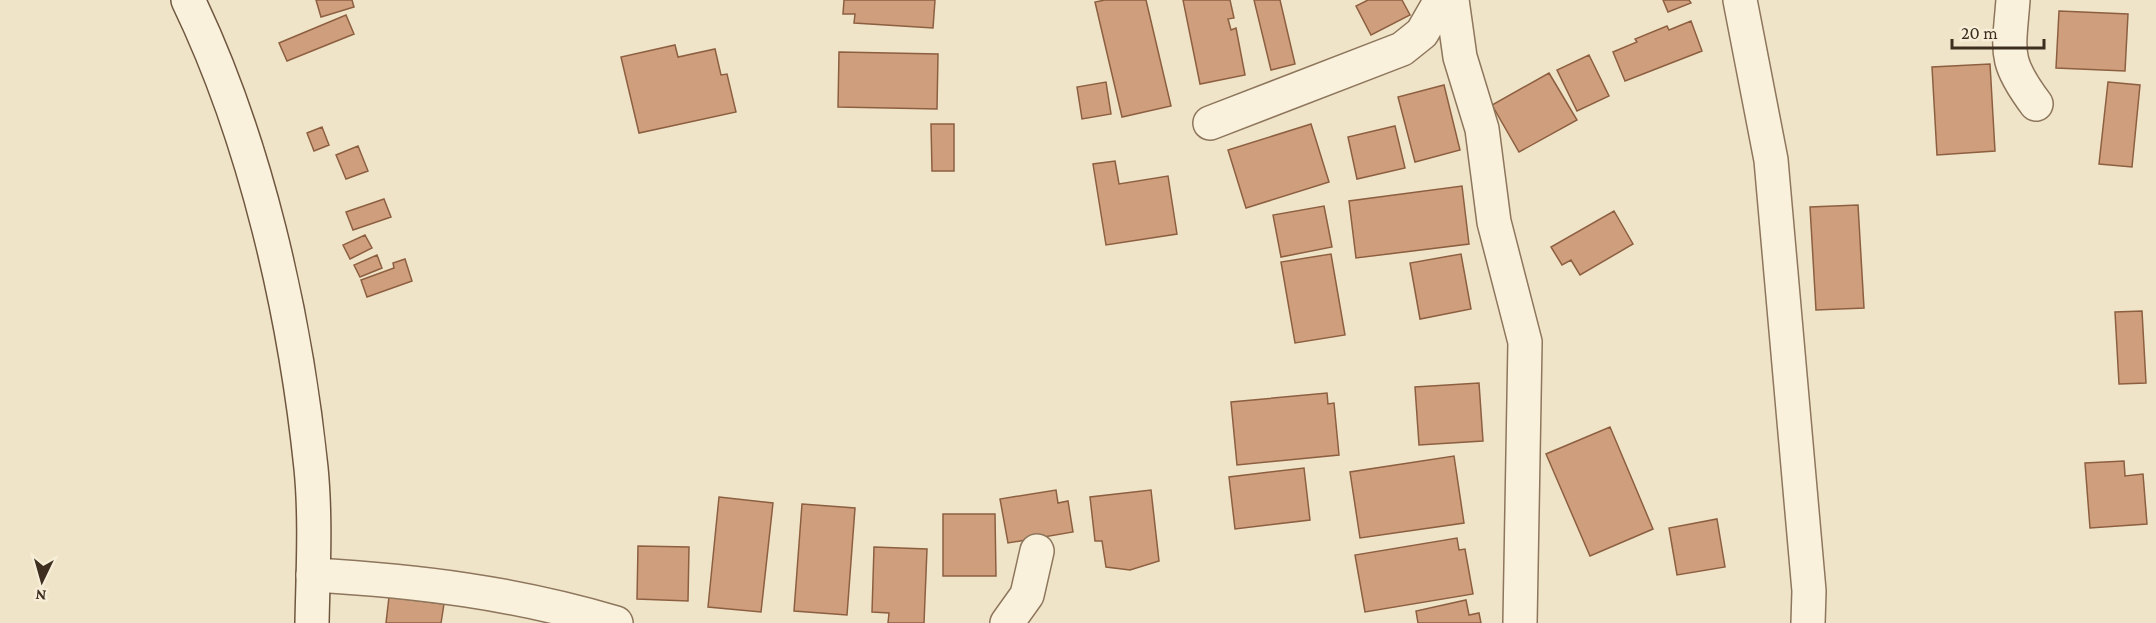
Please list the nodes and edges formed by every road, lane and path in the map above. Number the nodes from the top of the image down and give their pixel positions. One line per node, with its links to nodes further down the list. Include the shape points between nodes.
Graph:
1 (188, 0): 9 (street, via 204,33 250,162 291,328 311,470)
2 (1441, 0): 7 (street, via 1422,33 1402,49)
3 (1452, 0): 13 (street, via 1460,57 1482,129 1494,222 1525,342)
4 (1740, 0): 14 (street, via 1771,160 1809,591)
5 (2013, 0): 6 (street, via 2010,59 2016,76)
6 (2036, 104)
7 (1210, 123)
8 (1037, 551): 12 (street, via 1028,595)
9 (313, 575): 10 (street); 11 (street, via 496,593)
10 (312, 623)
11 (616, 623)
12 (1007, 623)
13 (1520, 623)
14 (1808, 623)

